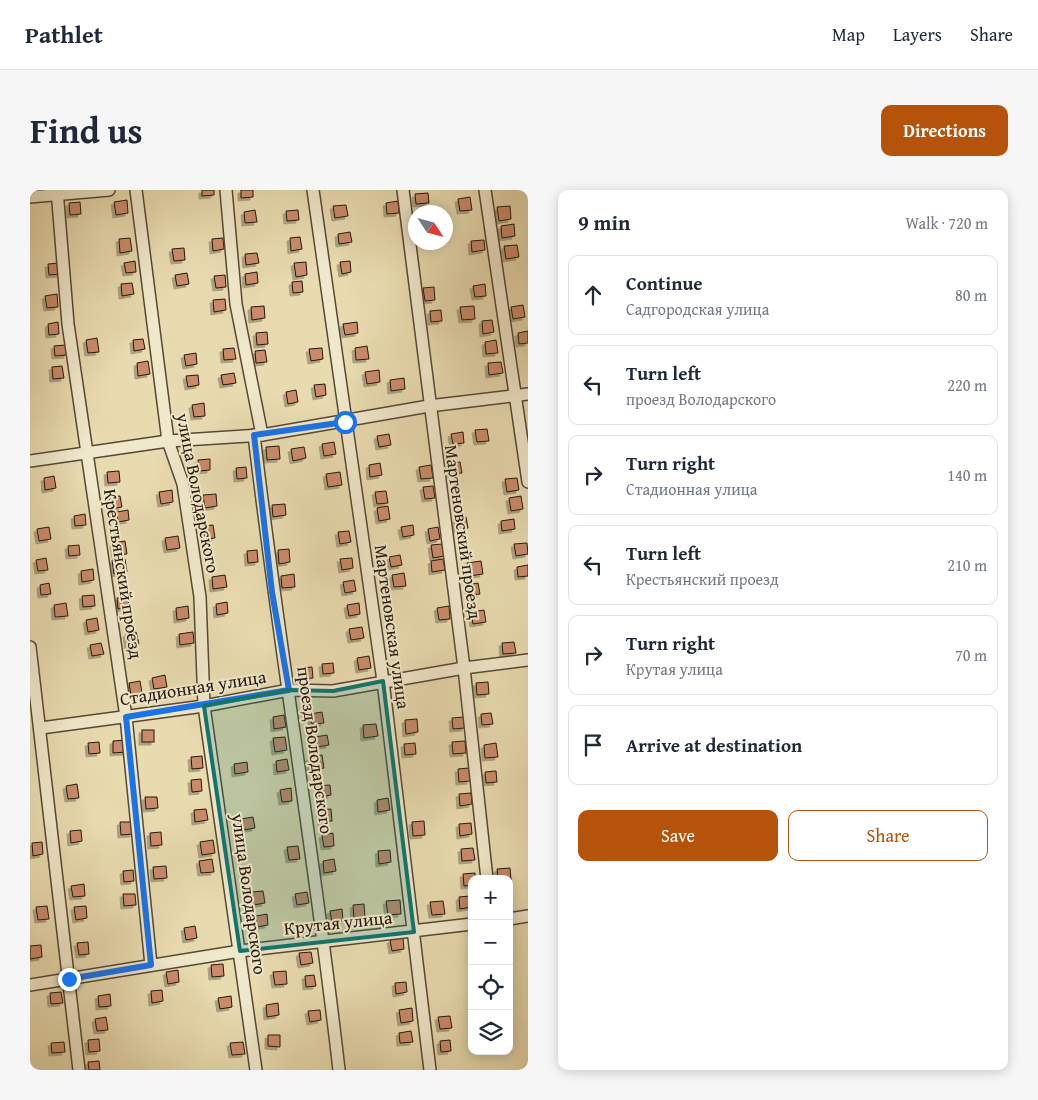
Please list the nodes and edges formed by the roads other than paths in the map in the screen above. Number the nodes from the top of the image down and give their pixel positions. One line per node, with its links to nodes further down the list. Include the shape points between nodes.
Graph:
1 (109, 190): 7 (street)
2 (136, 190): 14 (street, улица Володарского)
3 (226, 190): 13 (street, проезд Володарского, via 236,304)
4 (312, 190): 12 (street, Мартеновская улица)
5 (403, 190): 11 (street, Мартеновский проезд)
6 (485, 190): 10 (street)
7 (57, 192): 8 (street); 15 (street, Крестьянский проезд, via 68,324)
8 (30, 197)
9 (528, 394): 10 (street)
10 (516, 395): 11 (street); 17 (street)
11 (429, 406): 12 (street); 20 (street, Мартеновский проезд)
12 (345, 422): 13 (street); 21 (street, Мартеновская улица)
13 (258, 435): 14 (street); 22 (street, проезд Володарского, via 272,592)
14 (168, 441): 15 (street); 23 (street, улица Володарского, via 182,484 200,597)
15 (87, 454): 16 (street); 24 (street, Крестьянский проезд)
16 (30, 461)
17 (528, 482)
18 (30, 648): 25 (street)
19 (528, 660): 20 (street, Стадионная улица)
20 (464, 668): 21 (street, Стадионная улица); 26 (street, Мартеновский проезд)
21 (383, 681): 22 (street, Стадионная улица, via 333,691); 30 (street, Мартеновская улица)
22 (289, 690): 23 (street, Стадионная улица); 31 (street, проезд Володарского)
23 (204, 706): 24 (street, Стадионная улица); 32 (street, улица Володарского)
24 (126, 717): 25 (street, Стадионная улица); 33 (street, Крестьянский проезд)
25 (41, 728): 34 (street)
26 (487, 875)
27 (528, 916): 28 (street)
28 (513, 918)
29 (468, 925): 30 (street, Крутая улица)
30 (414, 932): 31 (street, Крутая улица); 39 (street, Мартеновская улица)
31 (324, 943): 32 (street, Крутая улица); 38 (street, проезд Володарского)
32 (240, 951): 33 (street, Крутая улица); 37 (street, улица Володарского)
33 (151, 965): 34 (street, Крутая улица)
34 (69, 979): 35 (street, Крутая улица); 36 (street)
35 (30, 985)
36 (80, 1070)
37 (256, 1070)
38 (339, 1070)
39 (430, 1070)

